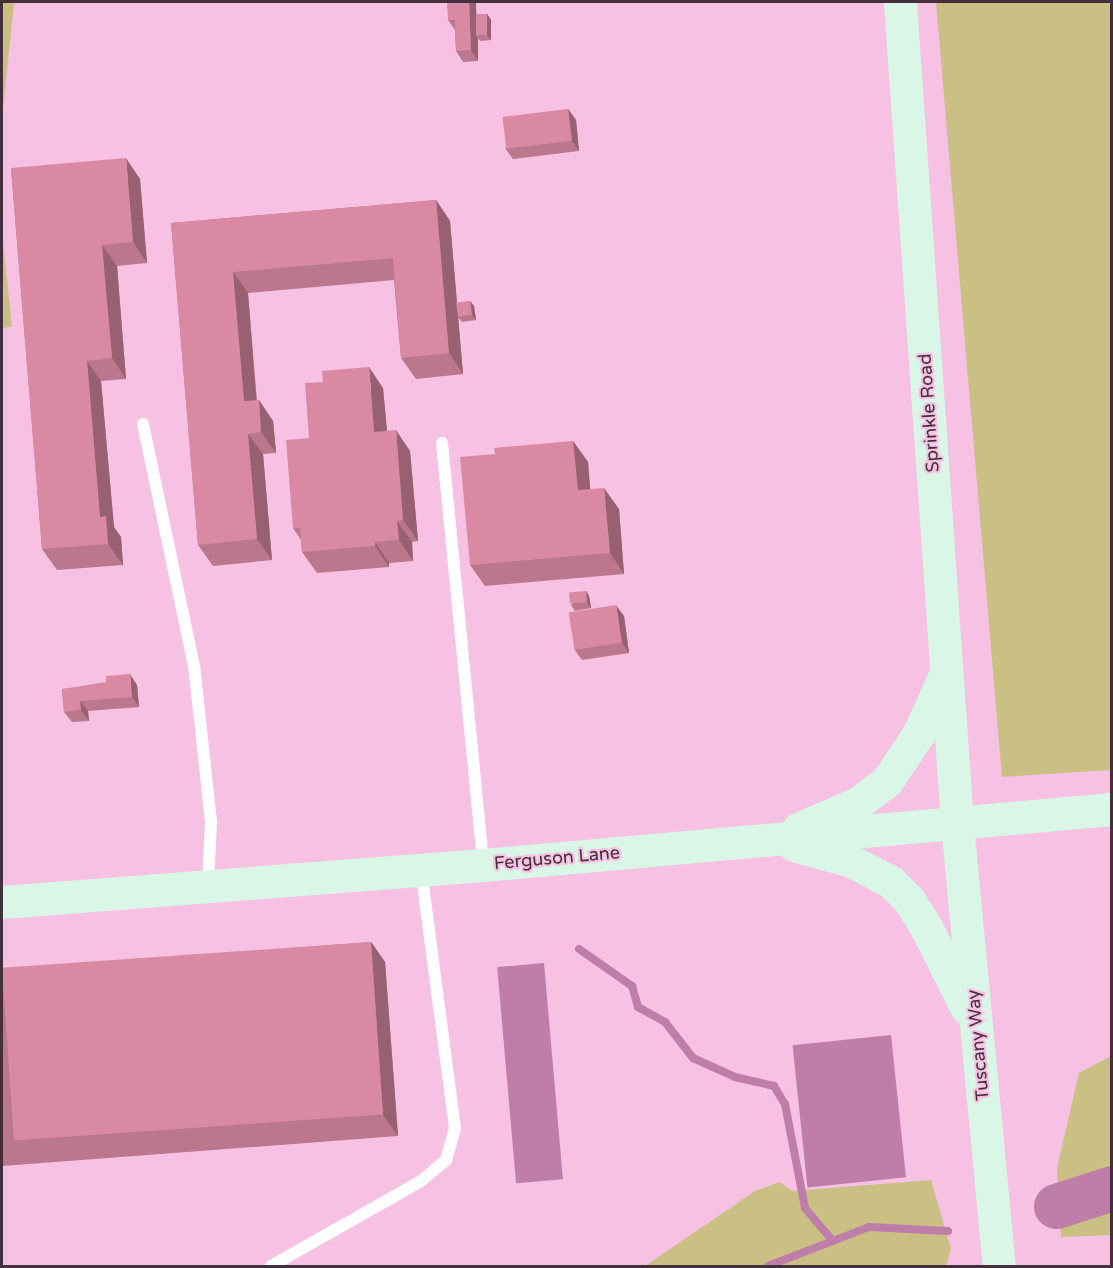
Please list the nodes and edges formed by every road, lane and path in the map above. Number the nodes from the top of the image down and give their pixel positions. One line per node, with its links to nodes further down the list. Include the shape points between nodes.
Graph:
1 (900, 3): 4 (street, Sprinkle Road)
2 (143, 424): 10 (lane, via 194,665 211,821)
3 (442, 443): 8 (lane)
4 (947, 670): 6 (street, Sprinkle Road); 7 (street, via 920,733 887,781 858,803)
5 (1112, 809): 6 (street, Ferguson Lane)
6 (957, 824): 7 (street, Ferguson Lane); 12 (street, Tuscany Way)
7 (775, 840): 8 (street, Ferguson Lane); 12 (street, via 850,861 891,882 909,900 927,929)
8 (483, 865): 9 (street, Ferguson Lane)
9 (421, 869): 10 (street, Ferguson Lane); 13 (lane, via 455,1128 446,1160 420,1181)
10 (208, 886): 11 (street, Ferguson Lane)
11 (2, 902)
12 (976, 1027): 14 (street, Tuscany Way)
13 (271, 1266)
14 (999, 1266)

